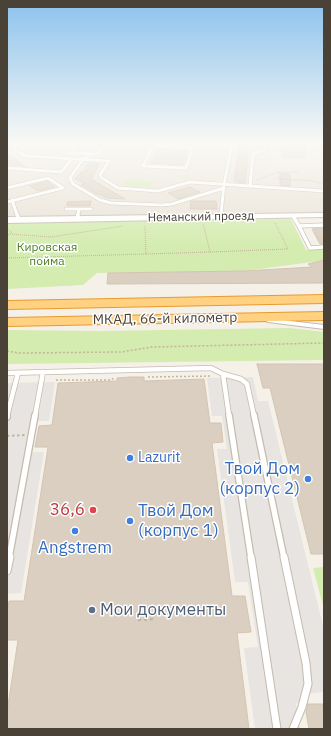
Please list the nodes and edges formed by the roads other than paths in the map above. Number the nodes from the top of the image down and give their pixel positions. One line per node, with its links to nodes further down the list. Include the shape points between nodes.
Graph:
1 (47, 178): 9 (lane)
2 (48, 178): 12 (lane, via 63,188)
3 (70, 178): 10 (lane, via 73,184 100,200 111,202 172,204)
4 (103, 178): 7 (lane, via 118,188 158,191 190,182)
5 (225, 178): 7 (lane)
6 (250, 178): 8 (lane)
7 (224, 184): 8 (lane); 10 (lane)
8 (250, 186): 11 (lane)
9 (7, 188)
10 (224, 188): 19 (lane)
11 (324, 191)
12 (12, 200): 13 (lane); 22 (lane)
13 (7, 202)
14 (90, 208): 16 (lane)
15 (66, 209): 16 (lane)
16 (79, 209): 20 (lane)
17 (324, 215): 18 (street, Неманский проезд)
18 (294, 216): 19 (street, Неманский проезд); 24 (lane)
19 (221, 217): 20 (street, Неманский проезд)
20 (77, 219): 22 (street, Неманский проезд)
21 (7, 220): 22 (street, Неманский проезд)
22 (19, 220)
23 (324, 225): 24 (lane)
24 (299, 226): 25 (lane, via 310,248)
25 (324, 248)
26 (324, 299): 27 (highway, МКАД, 66-й километр)
27 (7, 305)
28 (324, 316): 29 (highway, МКАД, 66-й километр)
29 (239, 318): 30 (highway, МКАД, 66-й километр); 31 (street)
30 (7, 322)
31 (324, 327)
32 (44, 372): 34 (lane); 35 (lane, via 210,368); 37 (lane)
33 (7, 373): 34 (lane)
34 (18, 373): 36 (lane)
35 (220, 375): 38 (lane); 39 (lane, via 241,379 247,384 306,663 308,684 302,707)
36 (7, 417)
37 (7, 571)
38 (277, 729)
39 (292, 729)

